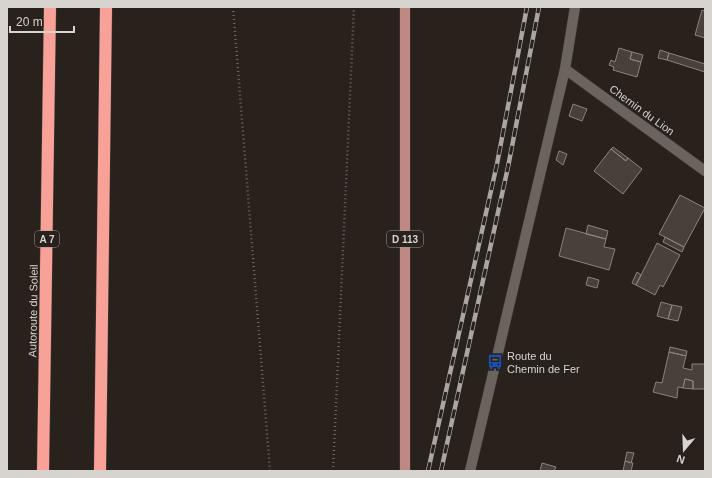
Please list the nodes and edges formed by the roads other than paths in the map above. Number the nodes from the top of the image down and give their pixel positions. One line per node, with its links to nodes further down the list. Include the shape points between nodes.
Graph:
1 (50, 7): 7 (highway, Autoroute du Soleil / A 7)
2 (106, 7): 8 (highway)
3 (404, 7): 9 (main road, D 113)
4 (575, 7): 5 (street)
5 (565, 69): 6 (street, Chemin du Lion); 10 (street)
6 (705, 172)
7 (43, 471)
8 (100, 471)
9 (404, 471)
10 (470, 471)

